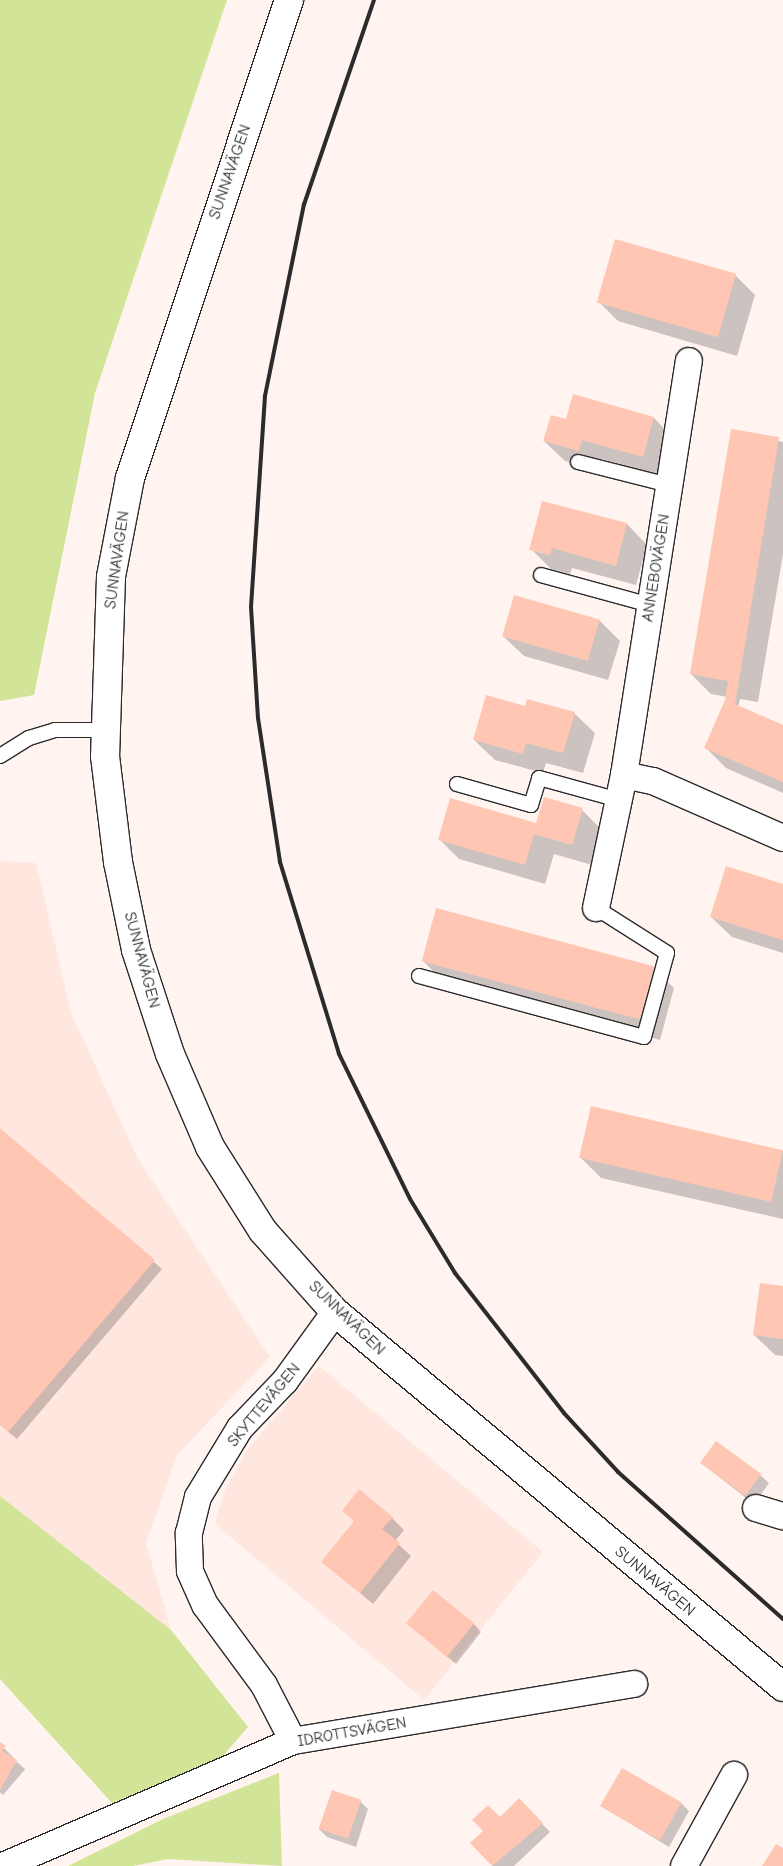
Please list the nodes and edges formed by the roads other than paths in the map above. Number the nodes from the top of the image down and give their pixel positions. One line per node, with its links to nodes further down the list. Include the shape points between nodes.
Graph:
1 (289, 0): 7 (main road, SUNNAVÄGEN, via 130,478 111,577)
2 (689, 362): 4 (street, ANNEBOVÄGEN)
3 (578, 462): 4 (lane)
4 (669, 485): 6 (street, ANNEBOVÄGEN)
5 (541, 575): 6 (lane)
6 (651, 605): 10 (street, ANNEBOVÄGEN)
7 (105, 730): 8 (lane, via 55,730 29,738); 14 (main road, SUNNAVÄGEN, via 118,862 136,950 170,1054 210,1148 263,1231)
8 (0, 756)
9 (457, 784): 10 (lane, via 531,805 539,778)
10 (622, 788): 11 (street, via 653,781); 12 (street, ANNEBOVÄGEN)
11 (783, 838)
12 (596, 908): 13 (lane, via 667,952 644,1036)
13 (419, 976)
14 (335, 1312): 18 (main road, SUNNAVÄGEN); 19 (street, SKYTTEVÄGEN, via 285,1381 231,1442 198,1497 189,1533 190,1571 205,1605 264,1685)
15 (756, 1508): 16 (street)
16 (783, 1516)
17 (634, 1684): 19 (street, IDROTTSVÄGEN)
18 (783, 1687)
19 (292, 1741): 21 (street, IDROTTSVÄGEN)
20 (734, 1775): 22 (street)
21 (3, 1866)
22 (684, 1866)

